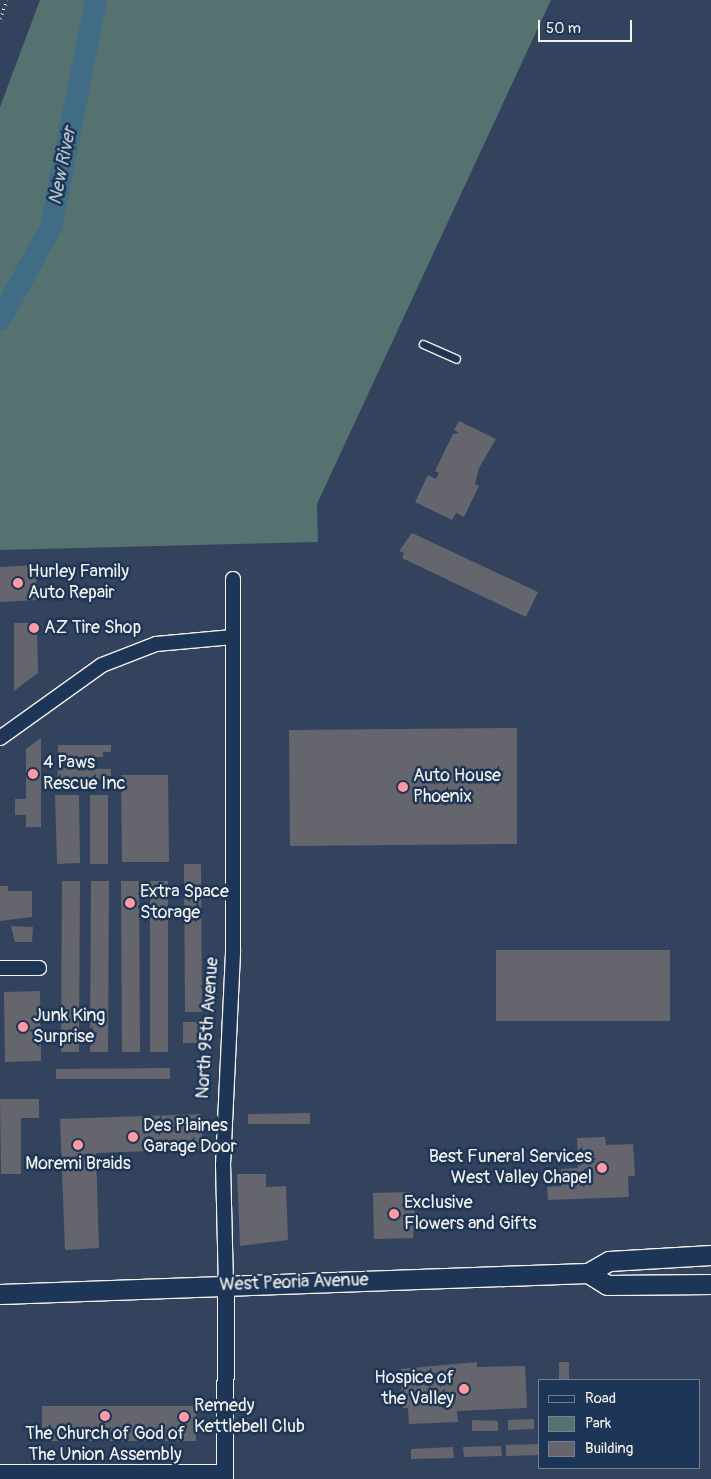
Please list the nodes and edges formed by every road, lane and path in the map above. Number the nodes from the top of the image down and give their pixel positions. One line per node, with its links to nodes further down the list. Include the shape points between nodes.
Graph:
1 (7, 0): 2 (path)
2 (0, 19)
3 (423, 344): 4 (lane)
4 (456, 359)
5 (233, 579): 6 (street, North 95th Avenue)
6 (233, 637): 7 (street, via 163,642 120,658 67,689); 13 (street, North 95th Avenue, via 233,950 223,1165)
7 (0, 738)
8 (0, 968): 9 (street)
9 (38, 968)
10 (711, 1255): 11 (main road, West Peoria Avenue, via 609,1261)
11 (588, 1273): 12 (main road, via 607,1285); 13 (main road, West Peoria Avenue)
12 (711, 1284)
13 (226, 1286): 14 (main road, West Peoria Avenue); 16 (street, North 95th Avenue)
14 (0, 1294)
15 (0, 1472): 16 (street)
16 (225, 1475)

